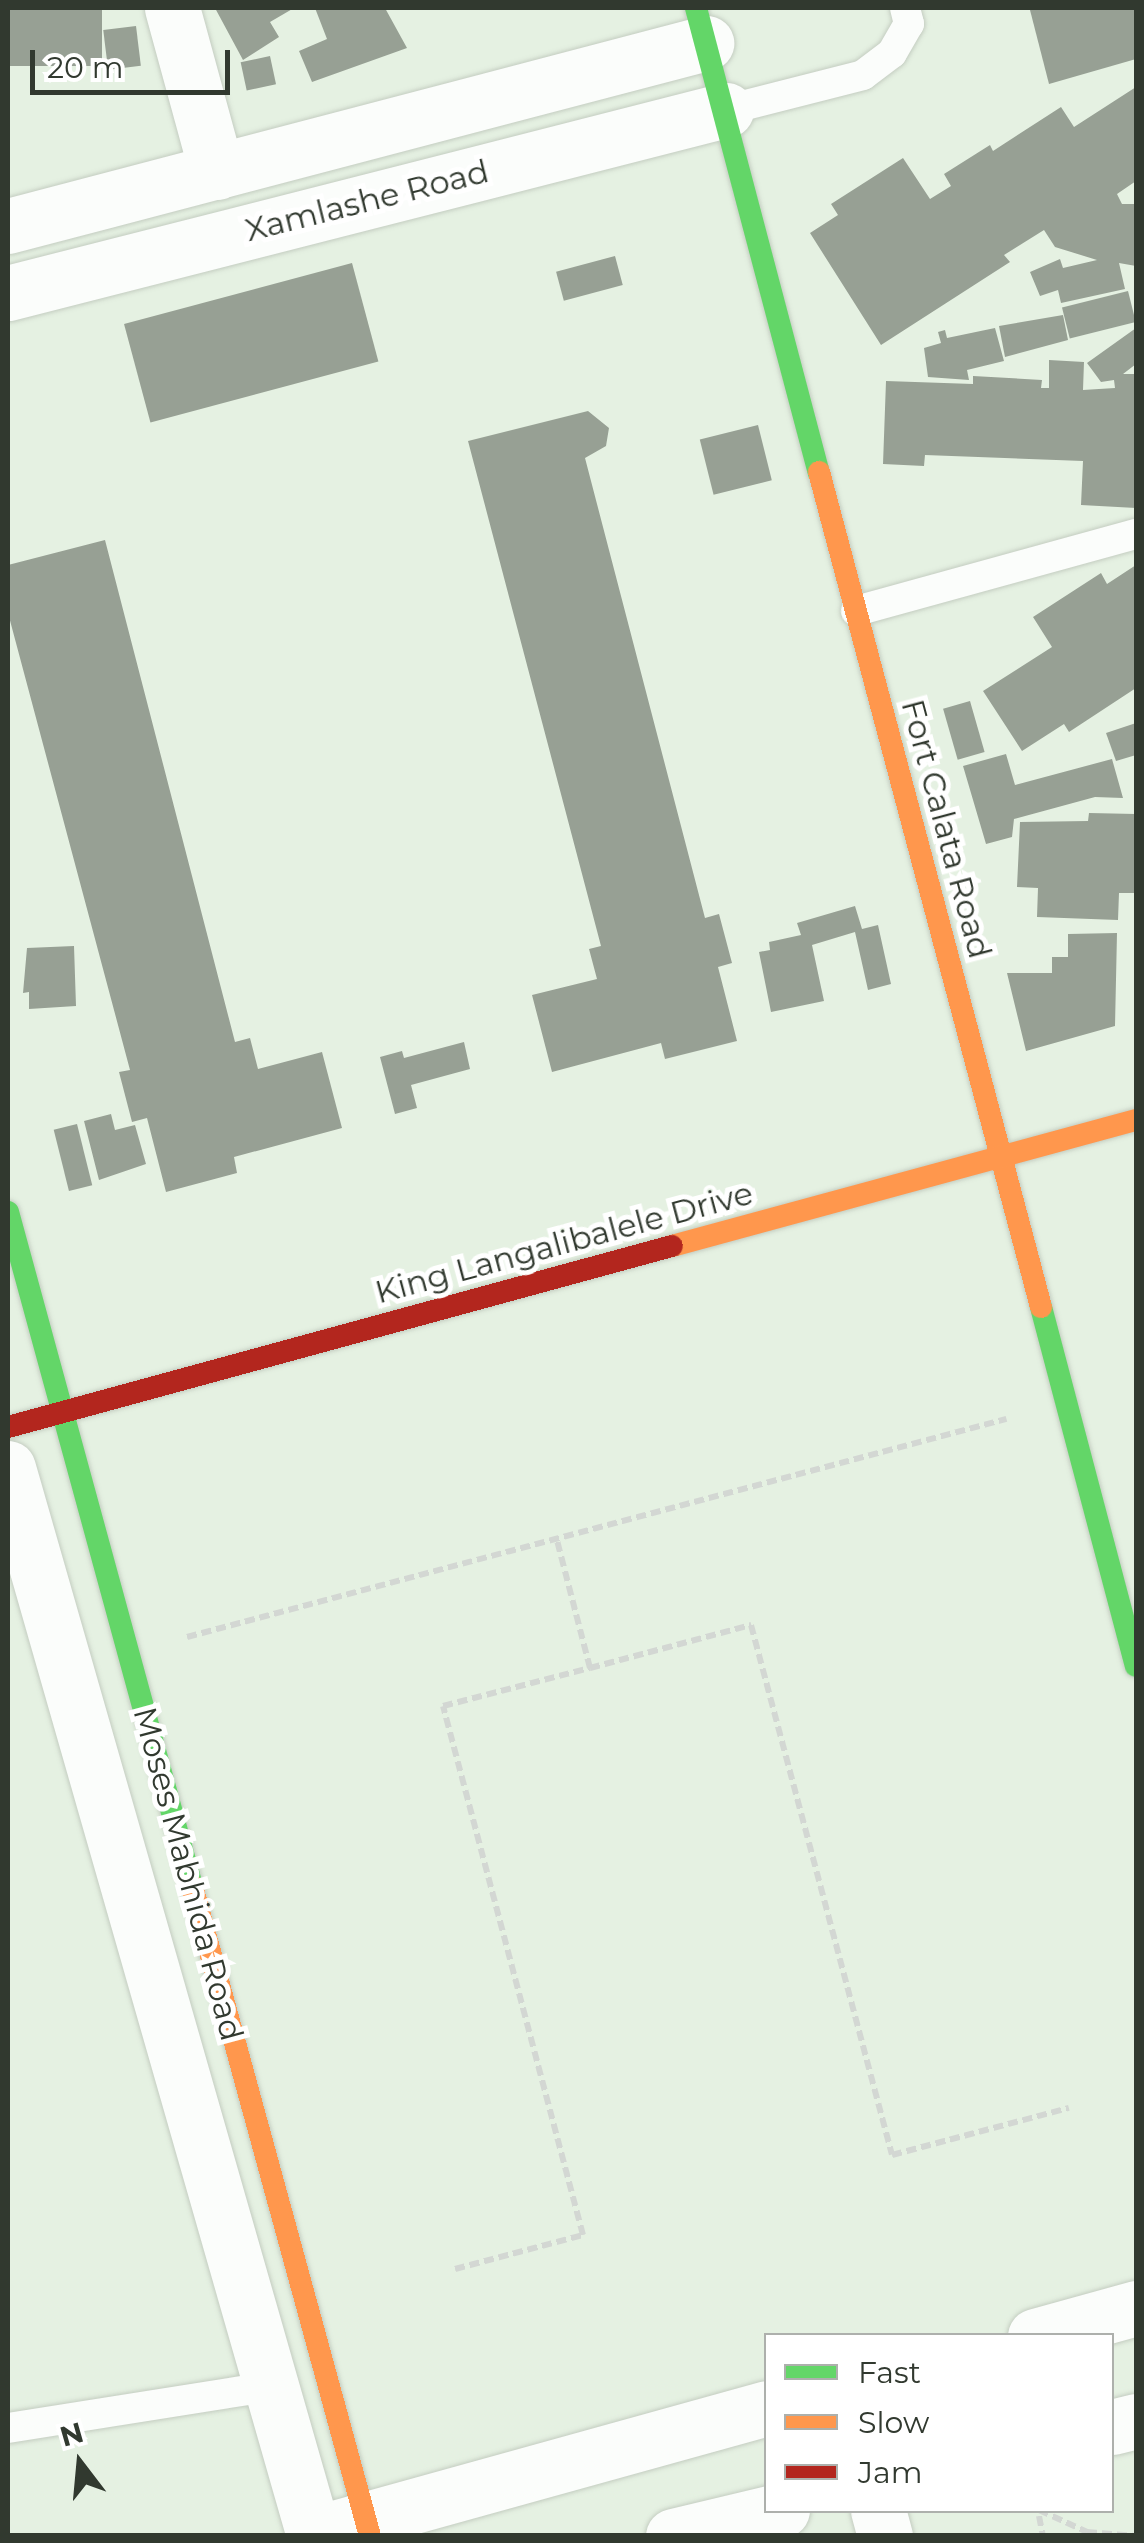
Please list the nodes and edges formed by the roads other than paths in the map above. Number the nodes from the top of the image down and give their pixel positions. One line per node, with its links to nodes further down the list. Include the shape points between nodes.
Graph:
1 (172, 8): 5 (street)
2 (905, 8): 4 (lane, via 909,24 892,53 863,76)
3 (701, 25): 4 (street, Fort Calata Road); 5 (street, Xamlashe Road)
4 (726, 110): 7 (street, Xamlashe Road); 9 (street, Fort Calata Road)
5 (217, 172): 6 (street, Xamlashe Road)
6 (8, 226)
7 (8, 293)
8 (1136, 534): 9 (lane)
9 (856, 611): 11 (street, Fort Calata Road)
10 (1136, 1120): 11 (street, King Langalibalele Drive)
11 (999, 1160): 13 (street, King Langalibalele Drive); 16 (street, Fort Calata Road)
12 (8, 1212): 13 (street, Moses Mabhida Road)
13 (60, 1412): 14 (street, King Langalibalele Drive); 23 (street, Moses Mabhida Road)
14 (8, 1427)
15 (8, 1468): 19 (street, Moses Mabhida Road)
16 (1136, 1666)
17 (1136, 2308): 18 (street)
18 (1046, 2333)
19 (272, 2386): 21 (lane); 24 (street, Moses Mabhida Road)
20 (764, 2409): 23 (street)
21 (8, 2428)
22 (769, 2513): 25 (street)
23 (368, 2527): 24 (street)
24 (312, 2535)
25 (673, 2536)

